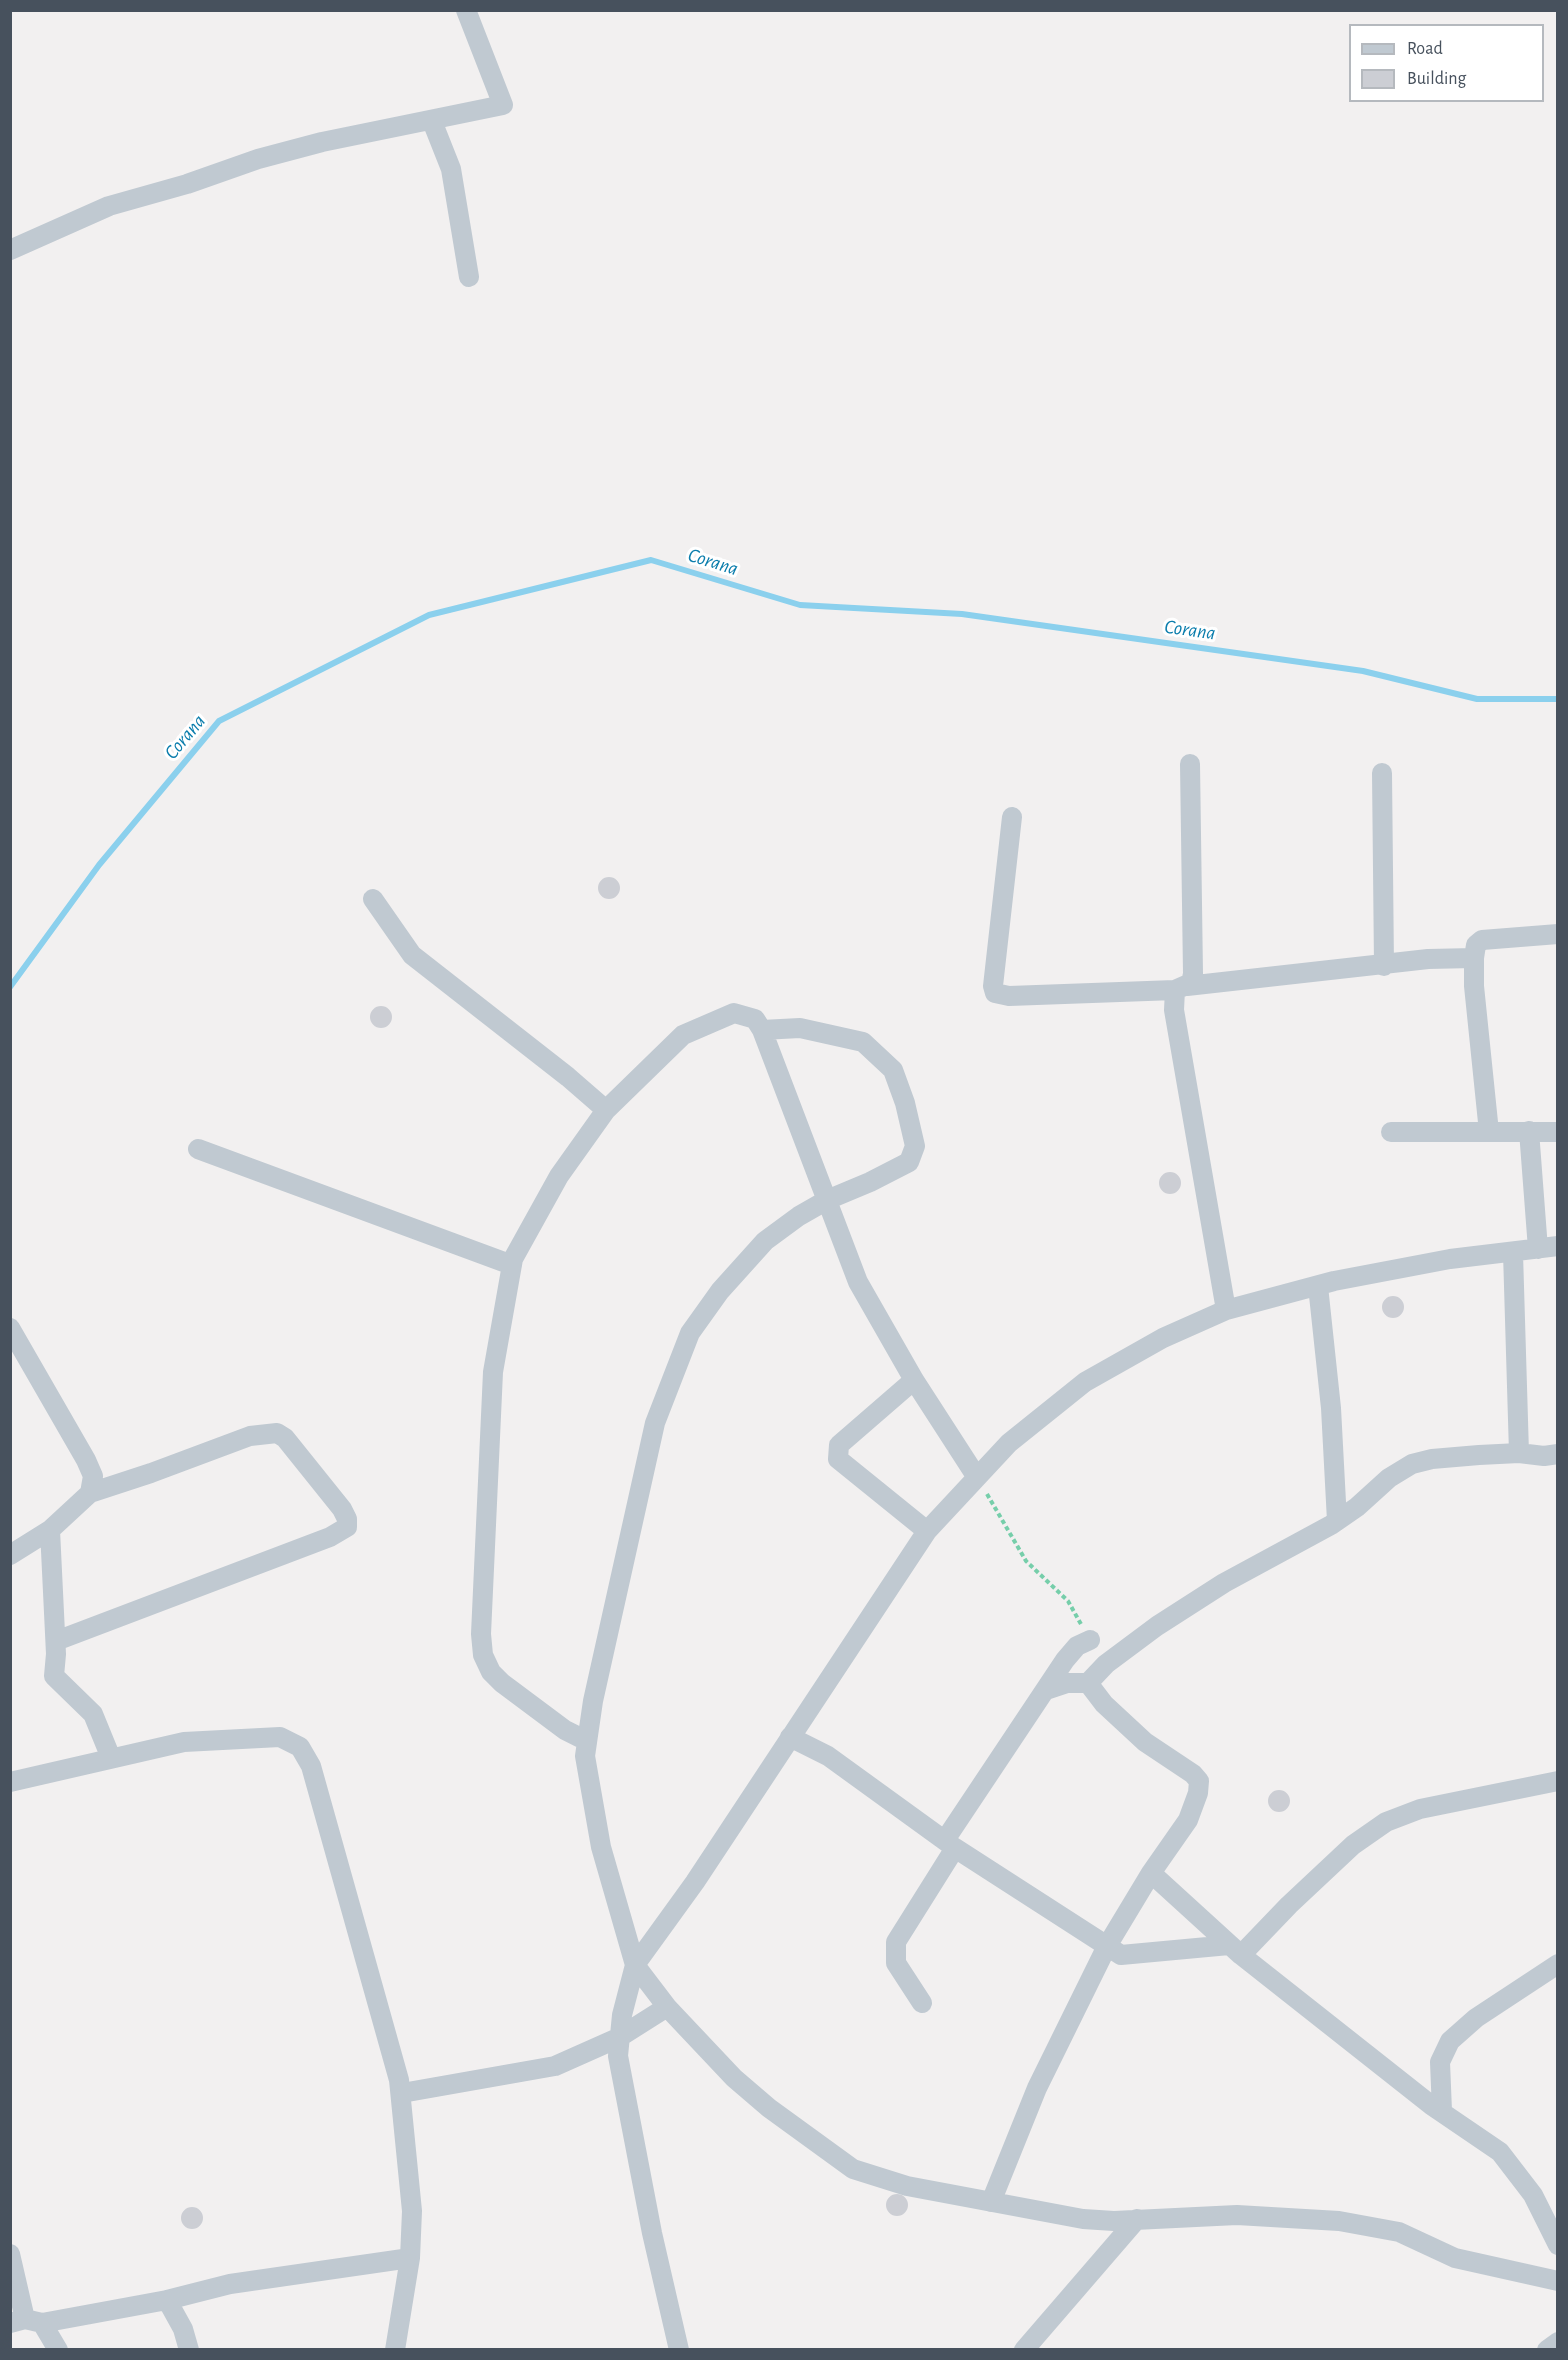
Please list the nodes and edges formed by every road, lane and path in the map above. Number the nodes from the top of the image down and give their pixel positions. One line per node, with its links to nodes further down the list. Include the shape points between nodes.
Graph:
1 (466, 10): 2 (street, via 503,105)
2 (432, 121): 3 (street, via 258,159 109,206); 4 (street, via 451,169)
3 (10, 250)
4 (469, 277)
5 (1190, 764): 12 (street, via 1193,974)
6 (1382, 773): 11 (street)
7 (1012, 816): 12 (street, via 995,993 1009,996)
8 (372, 899): 14 (street, via 412,955)
9 (1557, 934): 10 (street, via 1482,940 1476,945)
10 (1474, 958): 11 (street); 17 (street, via 1474,997)
11 (1384, 966): 12 (street)
12 (1181, 988): 25 (street, via 1174,1010)
13 (762, 1030): 14 (street, via 754,1019 735,1013 683,1035); 20 (street); 20 (street, via 801,1028 863,1042 893,1070 900,1086 915,1146 909,1162)
14 (606, 1110): 23 (street, via 559,1176)
15 (1529, 1131): 17 (street); 18 (street); 21 (street)
16 (1391, 1132): 17 (street)
17 (1489, 1132)
18 (1557, 1132)
19 (198, 1149): 23 (street)
20 (827, 1200): 27 (street, via 858,1282); 41 (street, via 765,1241 720,1291 690,1333 655,1423)
21 (1548, 1248): 22 (street)
22 (1513, 1253): 24 (street, via 1450,1259); 28 (street)
23 (512, 1265): 41 (street, via 493,1372 483,1655 502,1683 565,1730)
24 (1318, 1286): 25 (street); 32 (street, via 1331,1408)
25 (1226, 1310): 30 (street, via 1163,1338 1085,1382 1009,1443)
26 (10, 1328): 31 (street, via 86,1460 93,1476)
27 (914, 1380): 30 (street); 34 (street, via 839,1445 838,1459)
28 (1519, 1453): 29 (street); 32 (street, via 1412,1464)
29 (1557, 1454)
30 (976, 1476): 34 (street); 36 (path, via 1026,1561 1068,1601)
31 (90, 1492): 33 (street); 37 (street, via 250,1436 277,1433 348,1519 347,1527 330,1537)
32 (1336, 1521): 38 (street, via 1224,1583 1157,1626 1106,1664)
33 (50, 1530): 35 (street); 37 (street)
34 (927, 1531): 40 (street)
35 (10, 1555)
36 (1090, 1640): 39 (street, via 1077,1646)
37 (56, 1641): 42 (street, via 54,1676 93,1714)
38 (1088, 1683): 39 (street, via 1067,1683); 46 (street, via 1137,1735 1199,1781 1188,1820)
39 (1046, 1690): 45 (street)
40 (790, 1737): 45 (street, via 828,1756); 50 (street)
41 (587, 1741): 50 (street, via 585,1756 601,1847)
42 (111, 1758): 44 (street); 54 (street, via 184,1742 265,1736 280,1737 300,1747 311,1766)
43 (1557, 1781): 48 (street, via 1420,1809 1386,1822 1353,1845)
44 (10, 1782)
45 (950, 1844): 47 (street); 51 (street, via 896,1942 896,1963)
46 (1151, 1873): 47 (street); 48 (street)
47 (1107, 1946): 48 (street, via 1121,1954 1136,1955); 56 (street, via 1037,2088)
48 (1235, 1950): 55 (street)
49 (1557, 1964): 55 (street, via 1476,2018 1450,2041 1440,2062)
50 (635, 1965): 52 (street); 53 (street)
51 (921, 2003)
52 (667, 2007): 53 (street); 56 (street, via 734,2078 853,2169 907,2186)
53 (618, 2038): 54 (street, via 555,2066); 68 (street, via 618,2056 652,2233)
54 (402, 2093): 60 (street, via 411,2191)
55 (1442, 2111): 58 (street, via 1500,2152 1533,2195)
56 (991, 2202): 57 (street, via 1083,2219)
57 (1137, 2219): 61 (street, via 1237,2215 1339,2221 1399,2232 1455,2258); 69 (street)
58 (1557, 2245)
59 (10, 2254): 63 (street)
60 (410, 2258): 62 (street, via 230,2284); 67 (street)
61 (1557, 2281)
62 (167, 2300): 63 (street); 66 (street)
63 (26, 2322): 65 (street)
64 (1557, 2342): 70 (street)
65 (58, 2349)
66 (189, 2349)
67 (395, 2349)
68 (679, 2349)
69 (1024, 2349)
70 (1547, 2349)

